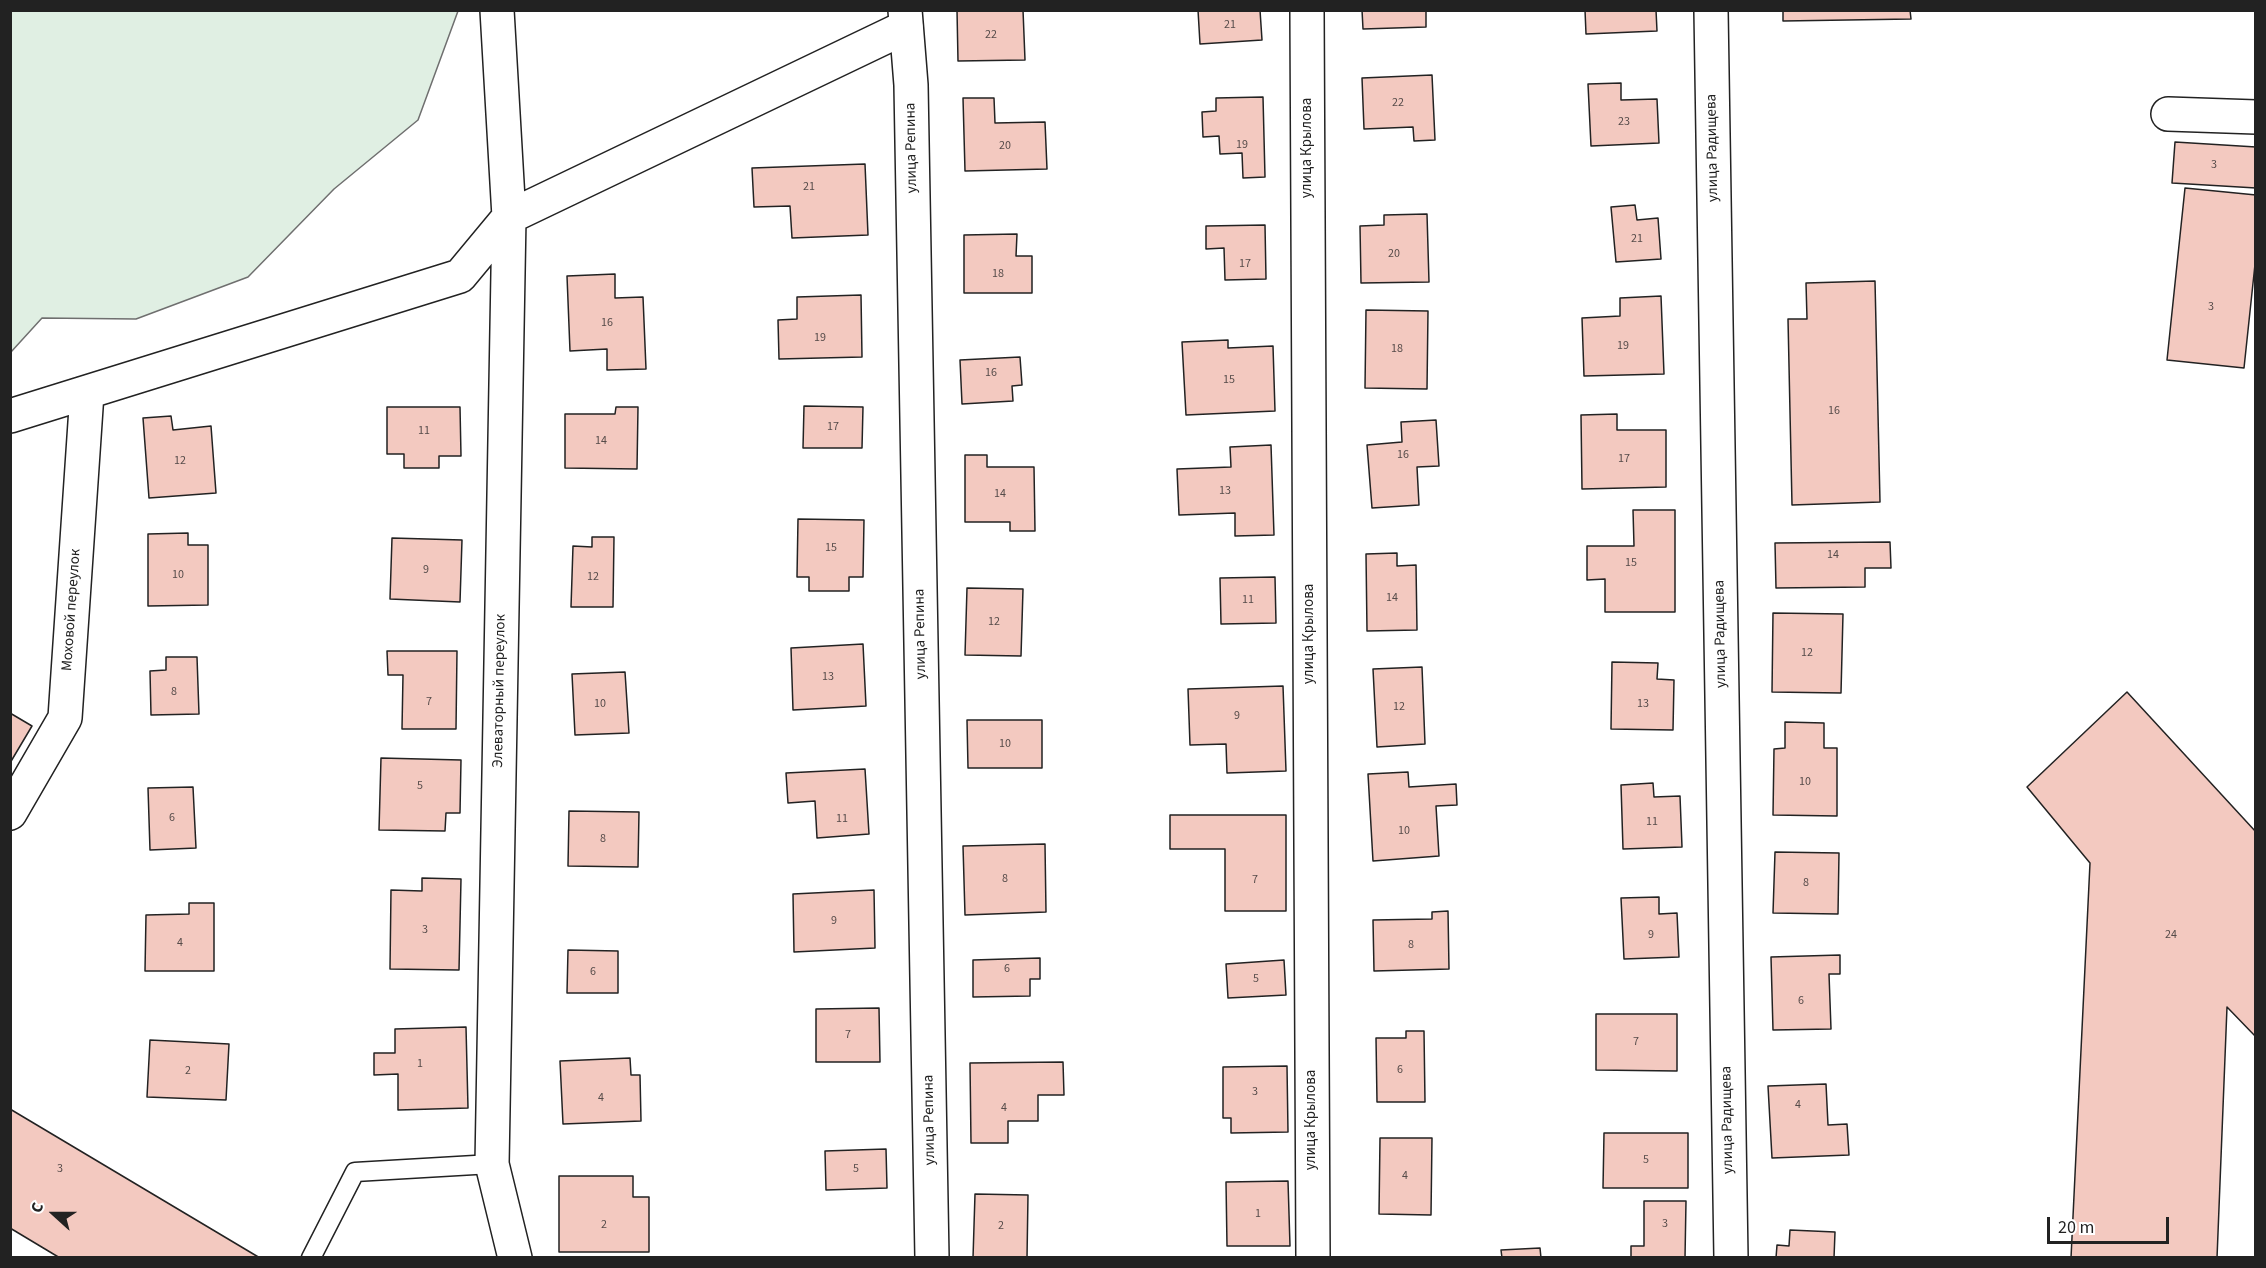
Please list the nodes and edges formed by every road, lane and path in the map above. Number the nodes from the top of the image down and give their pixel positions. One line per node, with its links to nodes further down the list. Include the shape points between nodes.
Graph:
1 (497, 10): 7 (street, Элеваторный переулок)
2 (1307, 10): 15 (street, улица Крылова)
3 (1711, 10): 16 (street, улица Радищева)
4 (906, 19): 7 (street); 14 (street, улица Репина, via 911,85)
5 (2168, 114): 6 (street)
6 (2256, 117)
7 (509, 217): 8 (street, via 460,276); 11 (street, Элеваторный переулок)
8 (87, 393): 9 (street); 10 (street, Моховой переулок, via 65,718)
9 (10, 416)
10 (10, 813)
11 (492, 1164): 12 (lane, via 356,1172); 13 (street, Элеваторный переулок)
12 (311, 1257)
13 (515, 1257)
14 (933, 1257)
15 (1313, 1257)
16 (1731, 1257)

